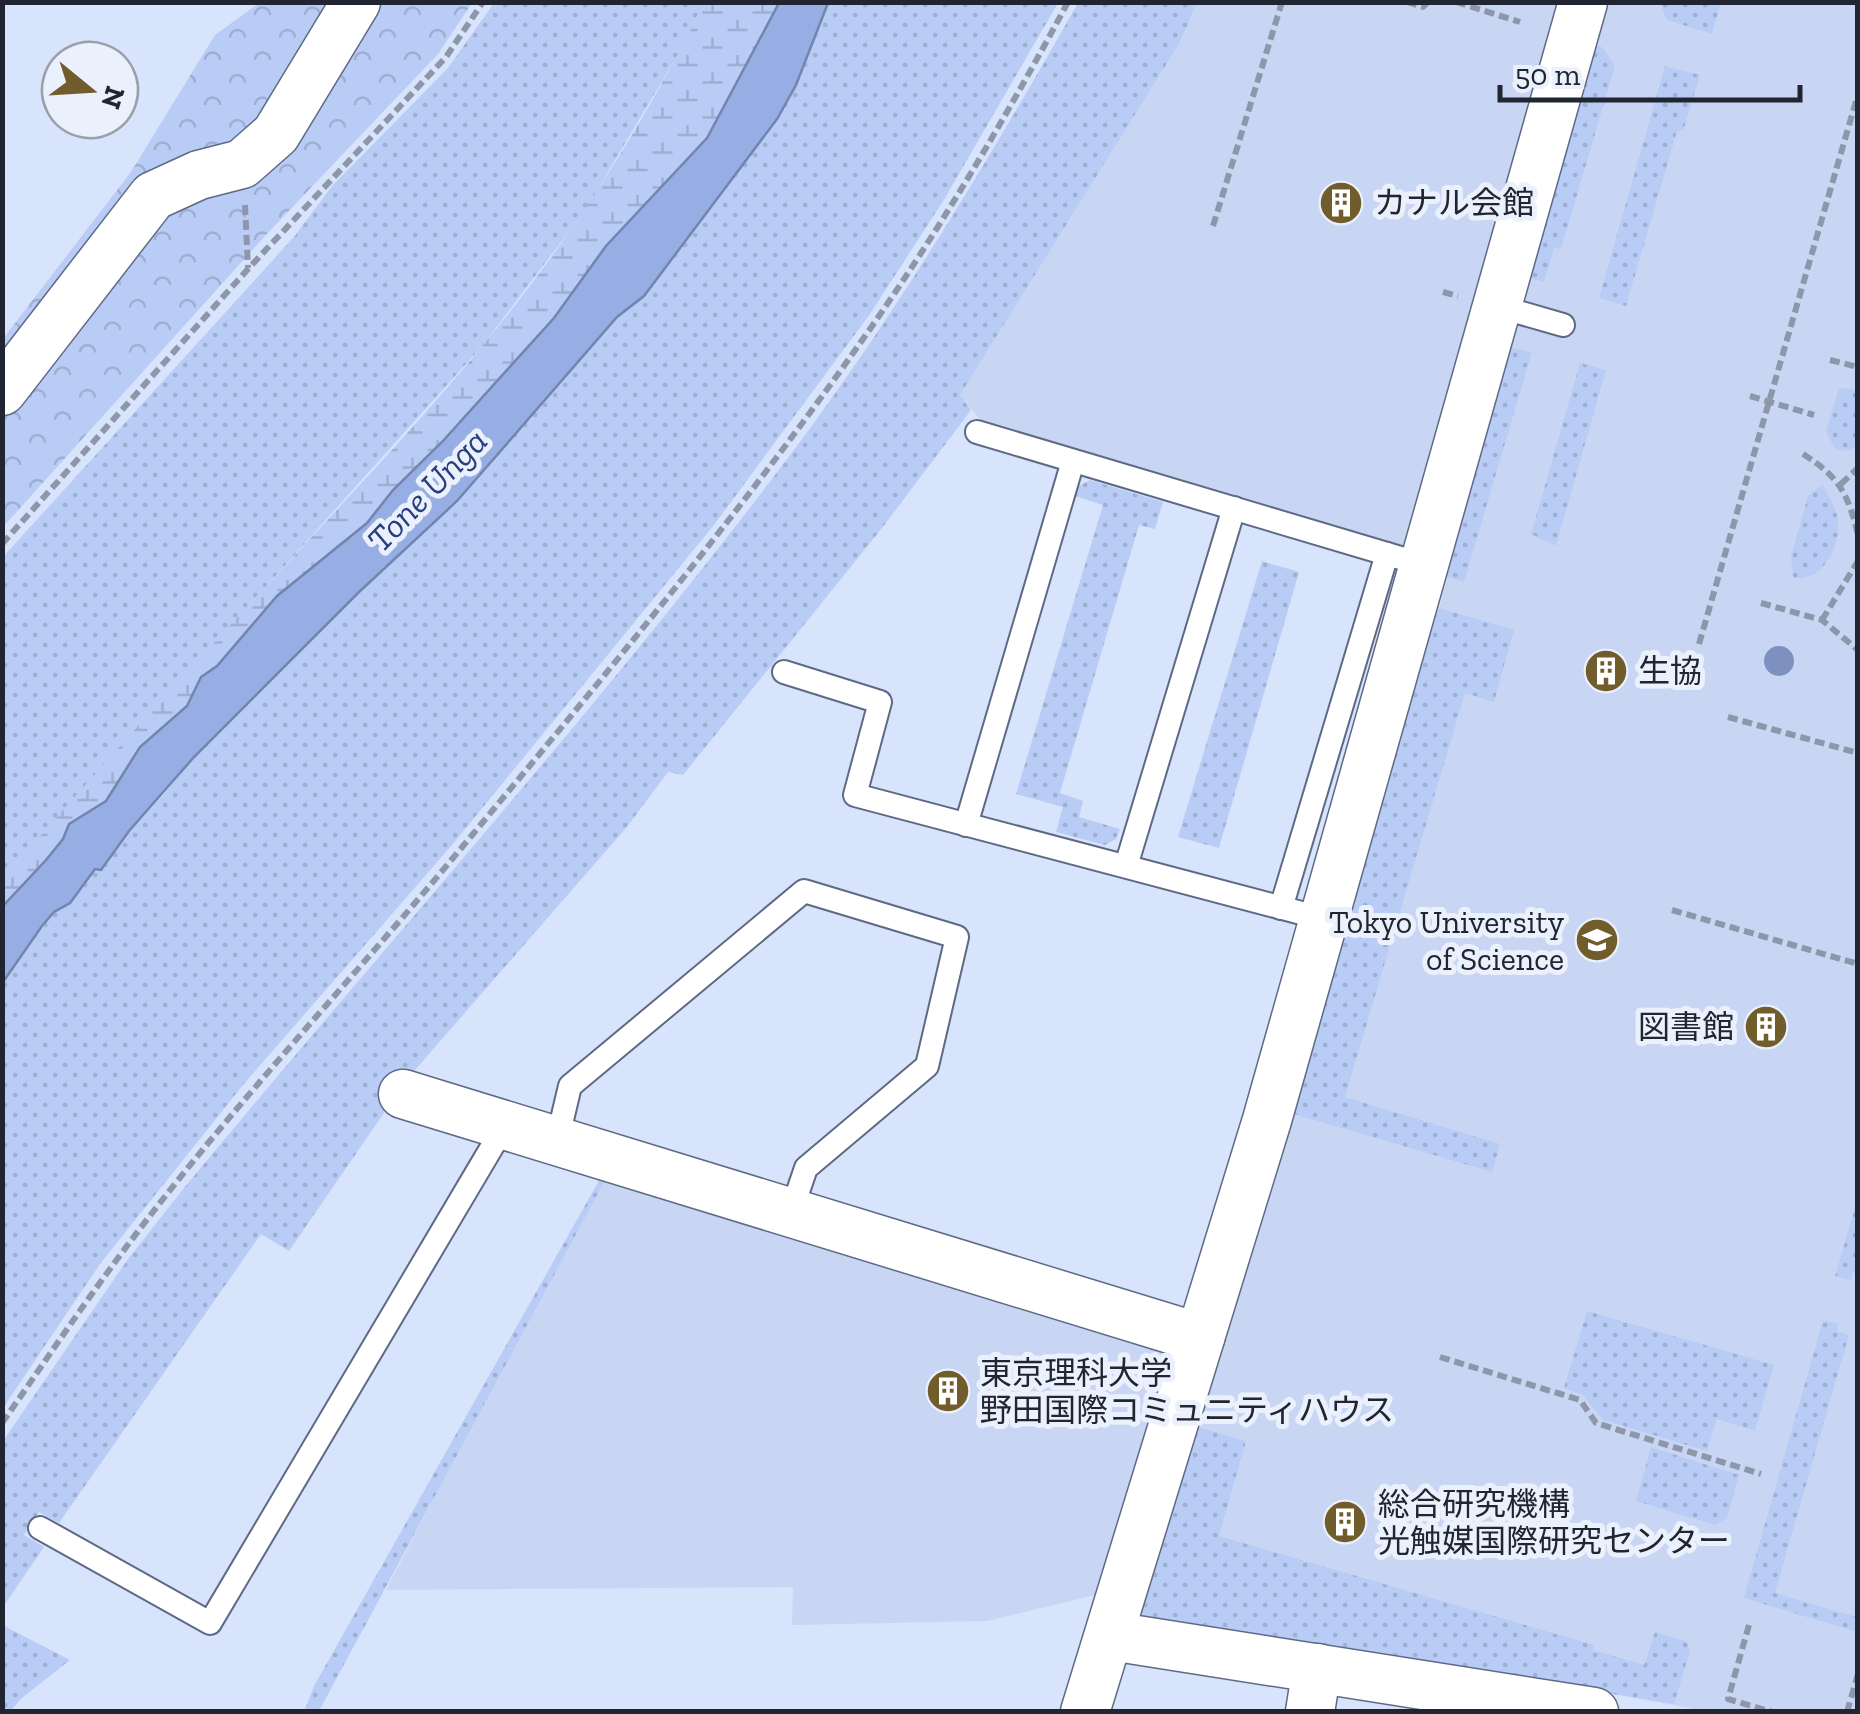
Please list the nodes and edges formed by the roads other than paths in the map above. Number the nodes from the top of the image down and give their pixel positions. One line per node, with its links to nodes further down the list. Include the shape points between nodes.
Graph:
1 (356, 2): 5 (street, via 276,134 242,164 153,196)
2 (1583, 2): 3 (street)
3 (1498, 306): 4 (lane); 9 (street)
4 (1563, 325)
5 (2, 392)
6 (977, 432): 7 (lane)
7 (1074, 461): 8 (lane); 11 (lane)
8 (1234, 508): 9 (lane); 12 (lane)
9 (1405, 559): 13 (street)
10 (784, 672): 11 (lane, via 880,702 854,796)
11 (966, 825): 12 (lane)
12 (1126, 866): 13 (lane)
13 (1302, 913): 18 (street)
14 (403, 1094): 15 (street)
15 (505, 1125): 16 (street); 19 (lane, via 210,1623)
16 (557, 1142): 17 (street); 17 (lane, via 570,1086 804,892 957,937 928,1066 806,1168)
17 (791, 1212): 18 (street)
18 (1200, 1338): 20 (street)
19 (40, 1528)
20 (1111, 1636): 21 (street); 22 (street)
21 (1314, 1690): 23 (street)
22 (1086, 1712)
23 (1594, 1712)

